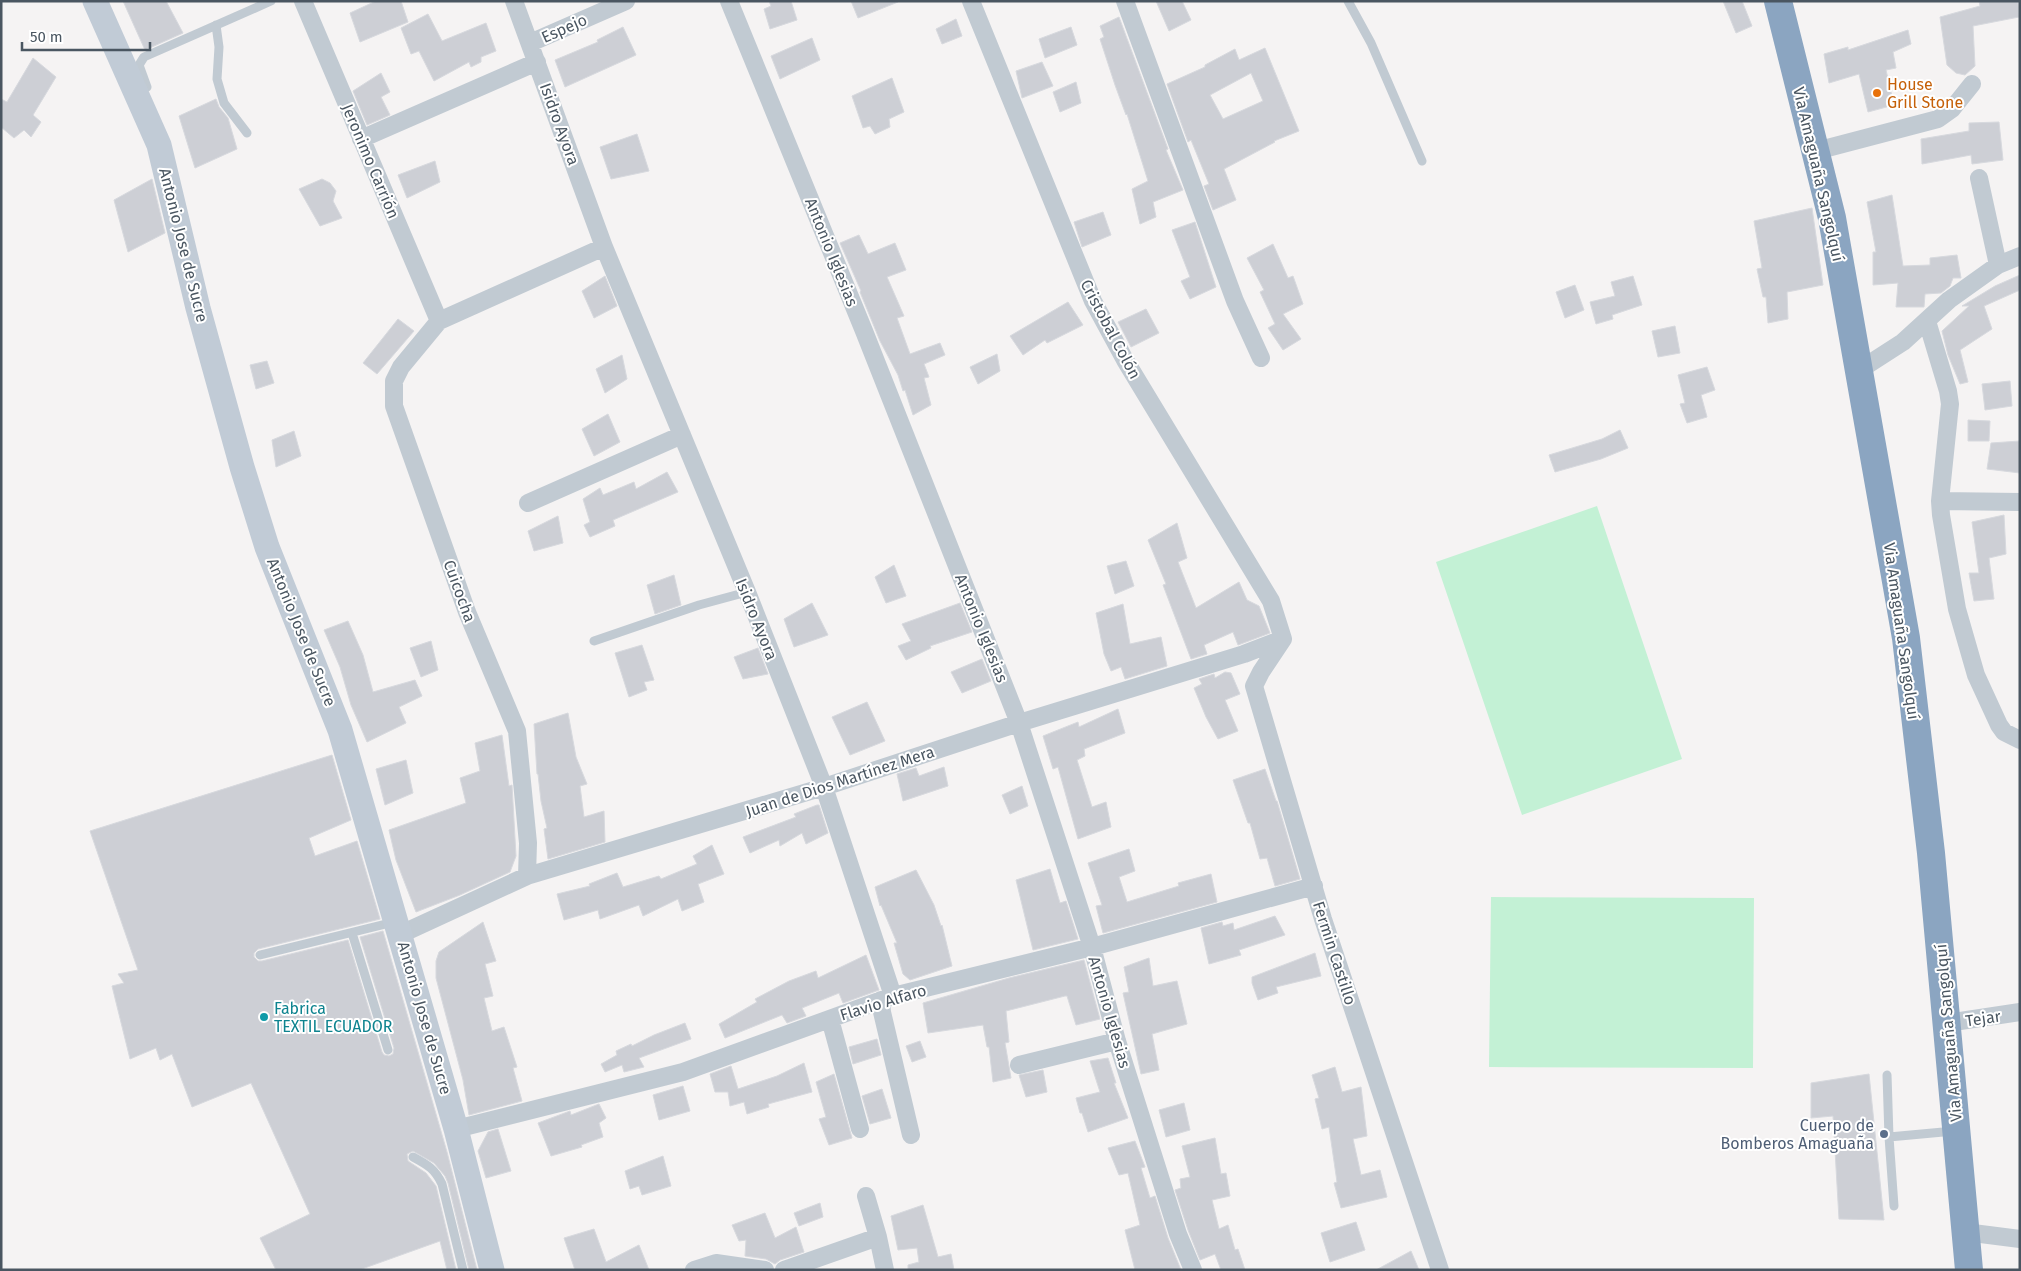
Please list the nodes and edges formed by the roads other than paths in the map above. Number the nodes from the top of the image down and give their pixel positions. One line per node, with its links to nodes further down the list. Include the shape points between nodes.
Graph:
1 (95, 1): 42 (street, Antonio Jose de Sucre, via 159,145 198,308 242,467 267,547 340,730)
2 (271, 1): 11 (lane)
3 (303, 1): 17 (street, Jeronimo Carrión)
4 (514, 1): 12 (street, Isidro Ayora)
5 (626, 1): 12 (street, Espejo)
6 (729, 1): 37 (street, Antonio Iglesias)
7 (971, 1): 33 (street, Cristobal Colón, via 1093,301 1125,360 1271,601)
8 (1125, 1): 26 (street, via 1235,301)
9 (1348, 1): 19 (lane, via 1371,44)
10 (1778, 1): 18 (highway, Via Amaguaña Sangolquí)
11 (216, 25): 15 (lane, via 144,57 139,65); 16 (lane, via 220,47 217,79 224,103)
12 (530, 43): 13 (street, Isidro Ayora)
13 (537, 62): 17 (street); 21 (street, Isidro Ayora)
14 (1972, 84): 18 (street, via 1952,110 1938,119)
15 (149, 93)
16 (247, 133)
17 (361, 139): 24 (street, Jeronimo Carrión)
18 (1816, 152): 27 (highway, Via Amaguaña Sangolquí, via 1832,218)
19 (1422, 161)
20 (1979, 178): 23 (street)
21 (604, 247): 24 (street); 28 (street, Isidro Ayora)
22 (2020, 256): 23 (street)
23 (1998, 265): 25 (street, via 1949,300)
24 (439, 321): 40 (street, Cuicocha, via 401,367 394,381 394,406 467,612 517,731 528,843)
25 (1927, 321): 27 (street, via 1903,342); 29 (street, via 1950,404)
26 (1261, 358)
27 (1858, 371): 49 (highway, Via Amaguaña Sangolquí, via 1906,638)
28 (682, 435): 31 (street); 32 (street, Isidro Ayora)
29 (1940, 502): 30 (street); 38 (street, via 1957,609 1976,675 1999,725 2012,738)
30 (2020, 502)
31 (528, 503)
32 (747, 592): 34 (lane); 39 (street, Isidro Ayora)
33 (1283, 639): 35 (street, Juan de Dios Martínez Mera); 36 (street)
34 (594, 641)
35 (1244, 654): 36 (street, Fermin Castillo); 37 (street, Juan de Dios Martínez Mera)
36 (1254, 686): 41 (street, Fermin Castillo)
37 (1019, 723): 39 (street, Juan de Dios Martínez Mera); 44 (street, Antonio Iglesias)
38 (2020, 740)
39 (824, 787): 40 (street, Juan de Dios Martínez Mera); 46 (street, Isidro Ayora)
40 (527, 876): 42 (street, Juan de Dios Martínez Mera)
41 (1314, 886): 44 (street, Flavio Alfaro); 72 (street, Fermin Castillo)
42 (399, 928): 43 (lane); 54 (street, Antonio Jose de Sucre)
43 (352, 933): 45 (lane); 51 (lane)
44 (1092, 947): 46 (street, Flavio Alfaro); 50 (street, Antonio Iglesias)
45 (260, 955)
46 (887, 998): 48 (street, Flavio Alfaro); 57 (street, Isidro Ayora, via 882,1012)
47 (2020, 1012): 49 (street, Tejar)
48 (830, 1018): 54 (street, Flavio Alfaro, via 683,1072); 55 (street)
49 (1947, 1023): 56 (highway, Via Amaguaña Sangolquí)
50 (1117, 1041): 52 (street); 71 (street, Antonio Iglesias, via 1178,1234)
51 (388, 1050)
52 (1019, 1065)
53 (1888, 1075): 58 (lane)
54 (456, 1128): 66 (street, Antonio Jose de Sucre)
55 (860, 1129)
56 (1957, 1131): 58 (lane); 62 (highway, Via Amaguaña Sangolquí)
57 (911, 1135)
58 (1889, 1137): 61 (lane)
59 (413, 1158): 65 (lane, via 428,1165 439,1178)
60 (866, 1196): 63 (street)
61 (1894, 1206)
62 (1965, 1232): 64 (street); 73 (highway, Via Amaguaña Sangolquí)
63 (878, 1237): 69 (street); 70 (street)
64 (2020, 1239)
65 (463, 1270)
66 (492, 1270)
67 (694, 1270): 68 (street, via 716,1263)
68 (765, 1270)
69 (784, 1270)
70 (885, 1270)
71 (1193, 1270)
72 (1440, 1270)
73 (1969, 1270)

